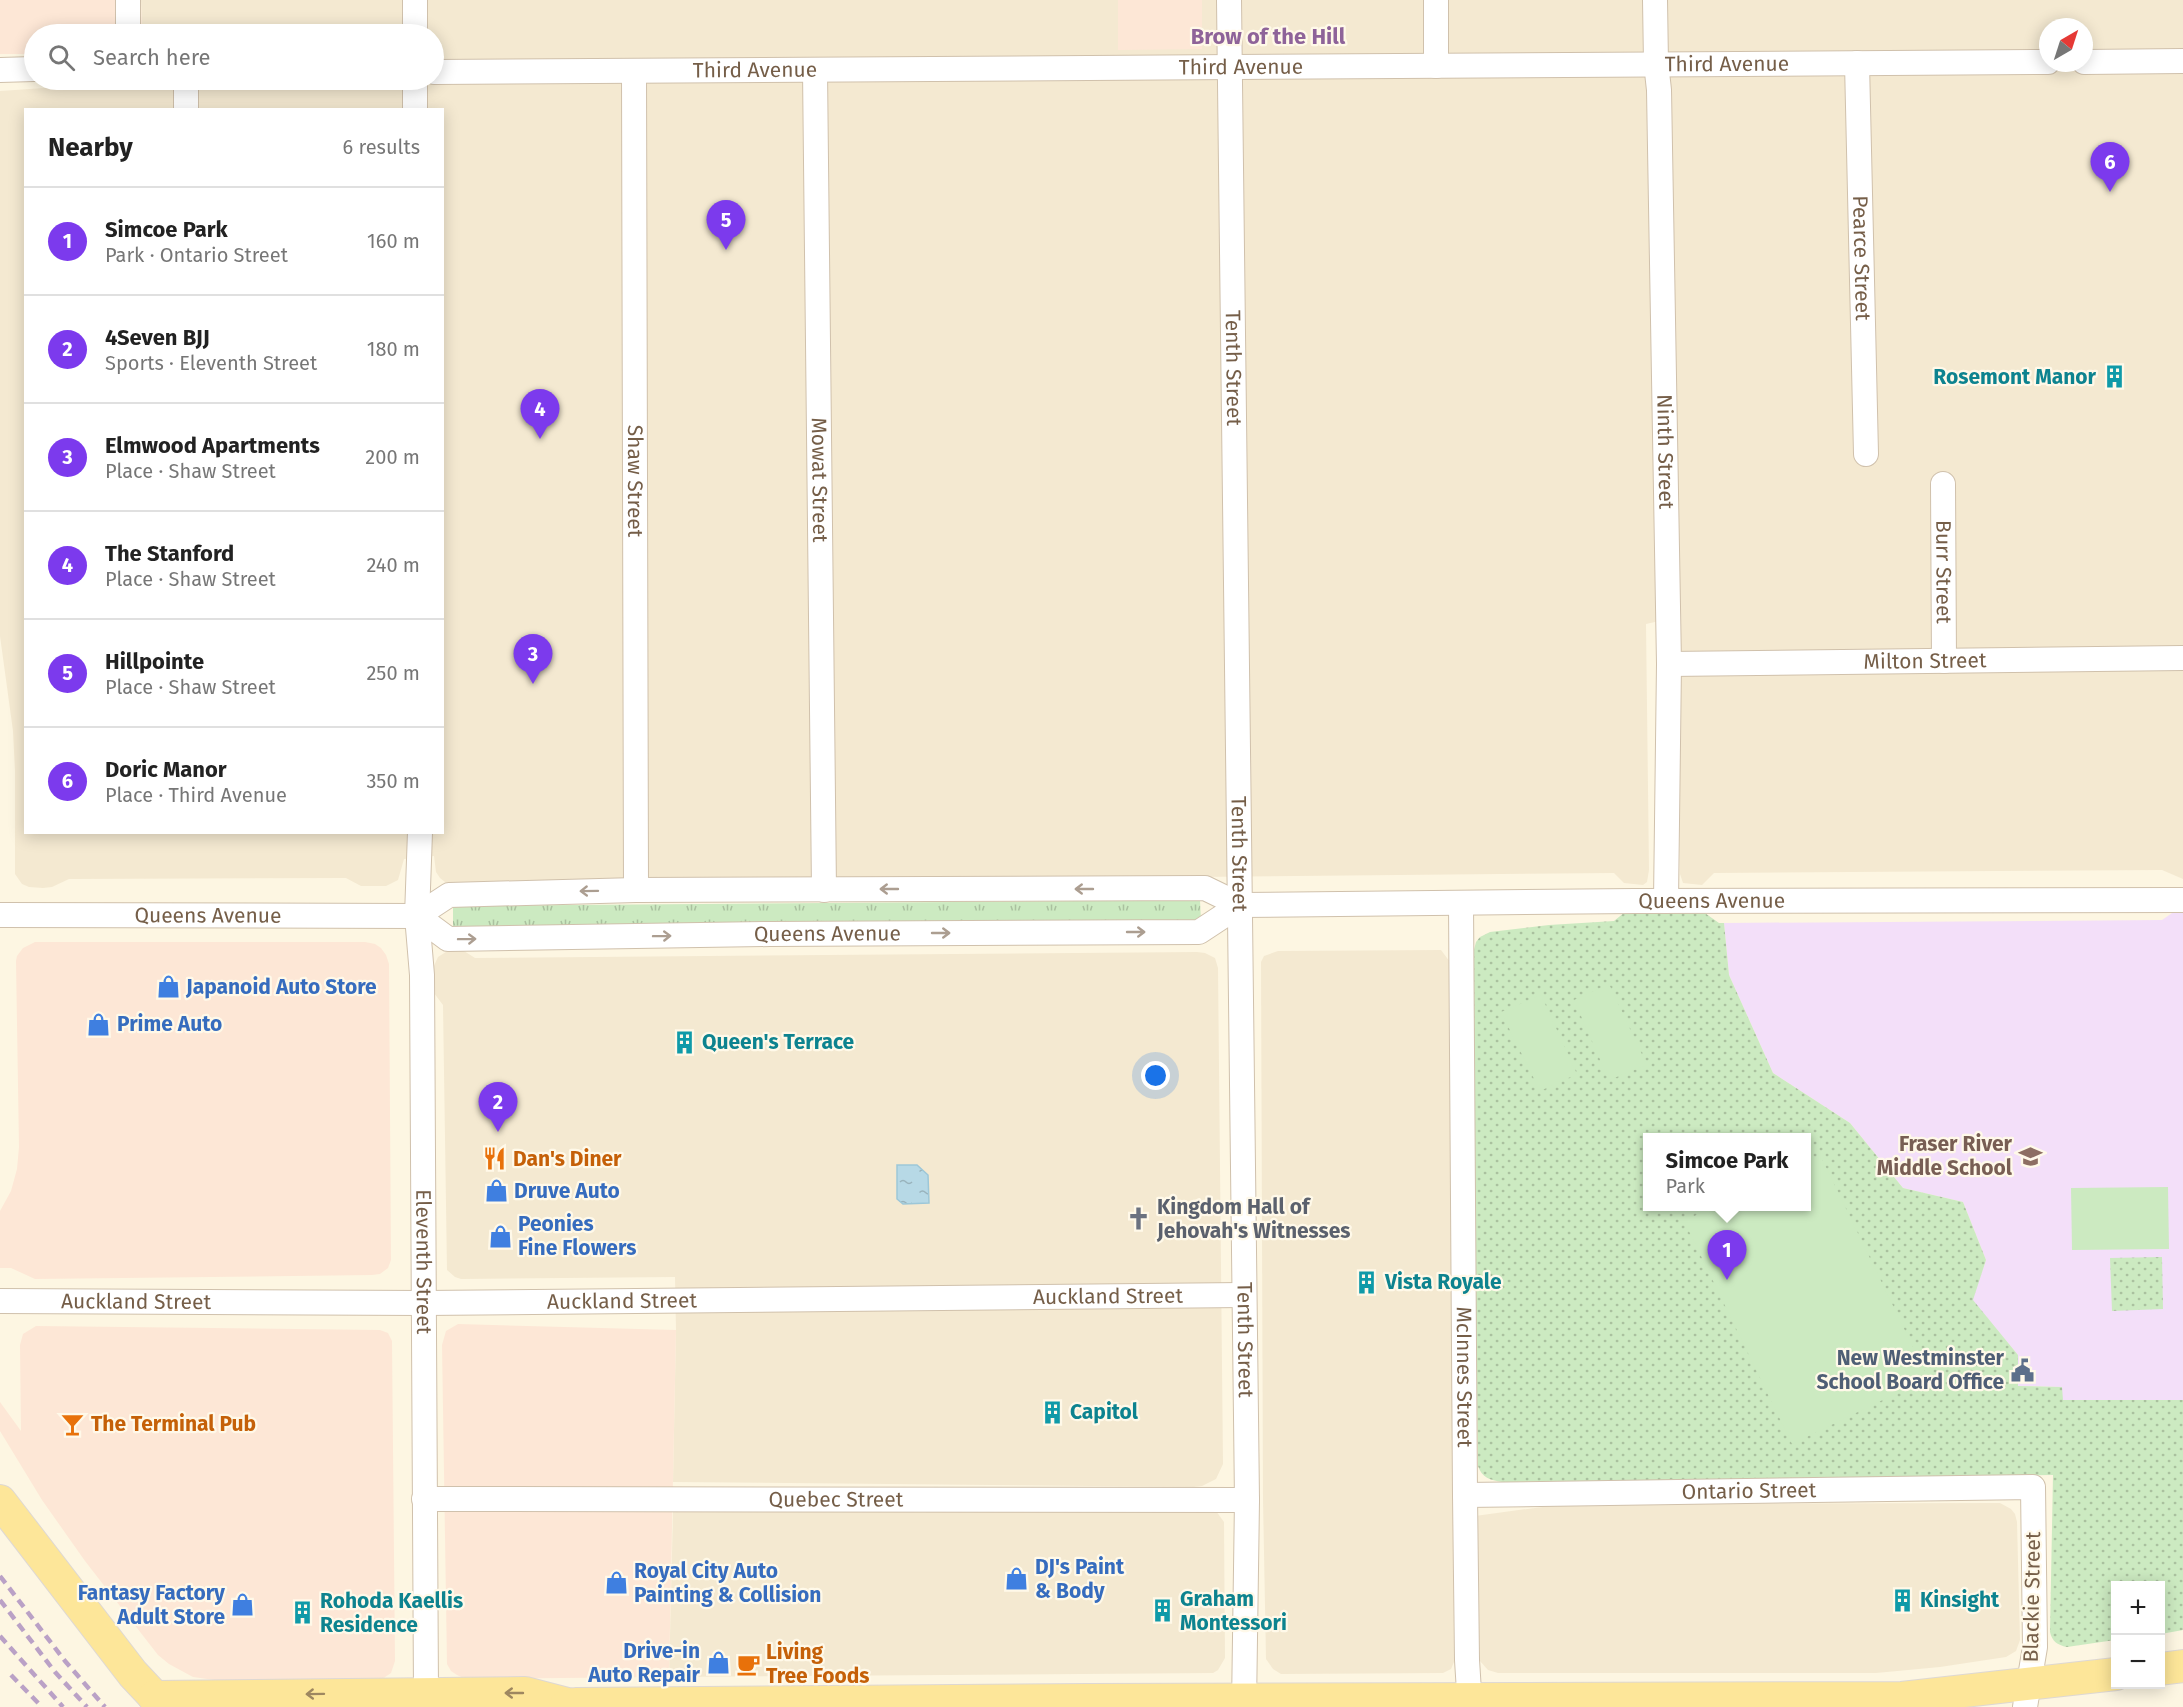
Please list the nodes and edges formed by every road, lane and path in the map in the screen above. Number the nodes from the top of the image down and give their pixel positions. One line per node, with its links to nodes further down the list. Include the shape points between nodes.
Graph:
1 (128, 0): 6 (street)
2 (415, 0): 7 (street)
3 (1229, 0): 14 (street, Tenth Street)
4 (1436, 0): 13 (street)
5 (1655, 0): 11 (street, Ninth Street)
6 (128, 24)
7 (415, 24)
8 (2183, 61): 10 (street)
9 (2039, 62): 12 (street, Third Avenue)
10 (2093, 62)
11 (1656, 63): 12 (street, Third Avenue); 13 (street, Third Avenue); 28 (street, Ninth Street)
12 (1857, 63): 24 (street, Pearce Street)
13 (1436, 66): 14 (street, Third Avenue)
14 (1230, 67): 17 (street, Third Avenue); 35 (street, Tenth Street)
15 (24, 69): 16 (street)
16 (0, 70)
17 (816, 70): 18 (street, Third Avenue); 31 (street, Mowat Street)
18 (634, 71): 19 (street, Third Avenue); 30 (street, Shaw Street)
19 (444, 72)
20 (186, 90): 22 (street)
21 (415, 90): 23 (street)
22 (186, 108)
23 (415, 108)
24 (1866, 454)
25 (1943, 484): 27 (street, Burr Street)
26 (2183, 658): 27 (street, Milton Street)
27 (1944, 661): 28 (street, Milton Street)
28 (1669, 664): 33 (street, Ninth Street)
29 (420, 834): 37 (street, Eleventh Street)
30 (636, 890): 31 (street, Queens Avenue); 37 (street, Queens Avenue, one-way to 37, via 449,895)
31 (824, 890): 35 (street, Queens Avenue, one-way to 31, via 1205,888)
32 (2183, 900): 33 (street, Queens Avenue)
33 (1666, 902): 34 (street, Queens Avenue)
34 (1461, 903): 35 (street, Queens Avenue); 42 (street, McInnes Street)
35 (1240, 905): 37 (street, Queens Avenue, one-way to 35, via 448,939 1199,932); 38 (street, Tenth Street)
36 (0, 915): 37 (street, Queens Avenue)
37 (417, 916): 40 (street, Eleventh Street, via 422,975)
38 (1244, 1295): 40 (street, Auckland Street); 44 (street, Tenth Street)
39 (0, 1301): 40 (street, Auckland Street)
40 (424, 1304): 43 (street, Eleventh Street)
41 (2033, 1487): 42 (street, Ontario Street); 50 (street, Blackie Street, via 2035,1647)
42 (1465, 1495): 53 (street, McInnes Street)
43 (424, 1499): 44 (street, Quebec Street); 49 (street, Eleventh Street)
44 (1247, 1500): 52 (street, Tenth Street)
45 (0, 1501): 51 (main road, via 133,1674)
46 (2183, 1666): 47 (main road)
47 (2165, 1668)
48 (2111, 1675): 50 (main road)
49 (426, 1693): 51 (main road, one-way to 51); 54 (main road, one-way to 49, via 525,1693)
50 (2027, 1695): 53 (main road)
51 (159, 1702)
52 (1244, 1703): 53 (main road); 54 (main road)
53 (1470, 1703)
54 (568, 1706)

